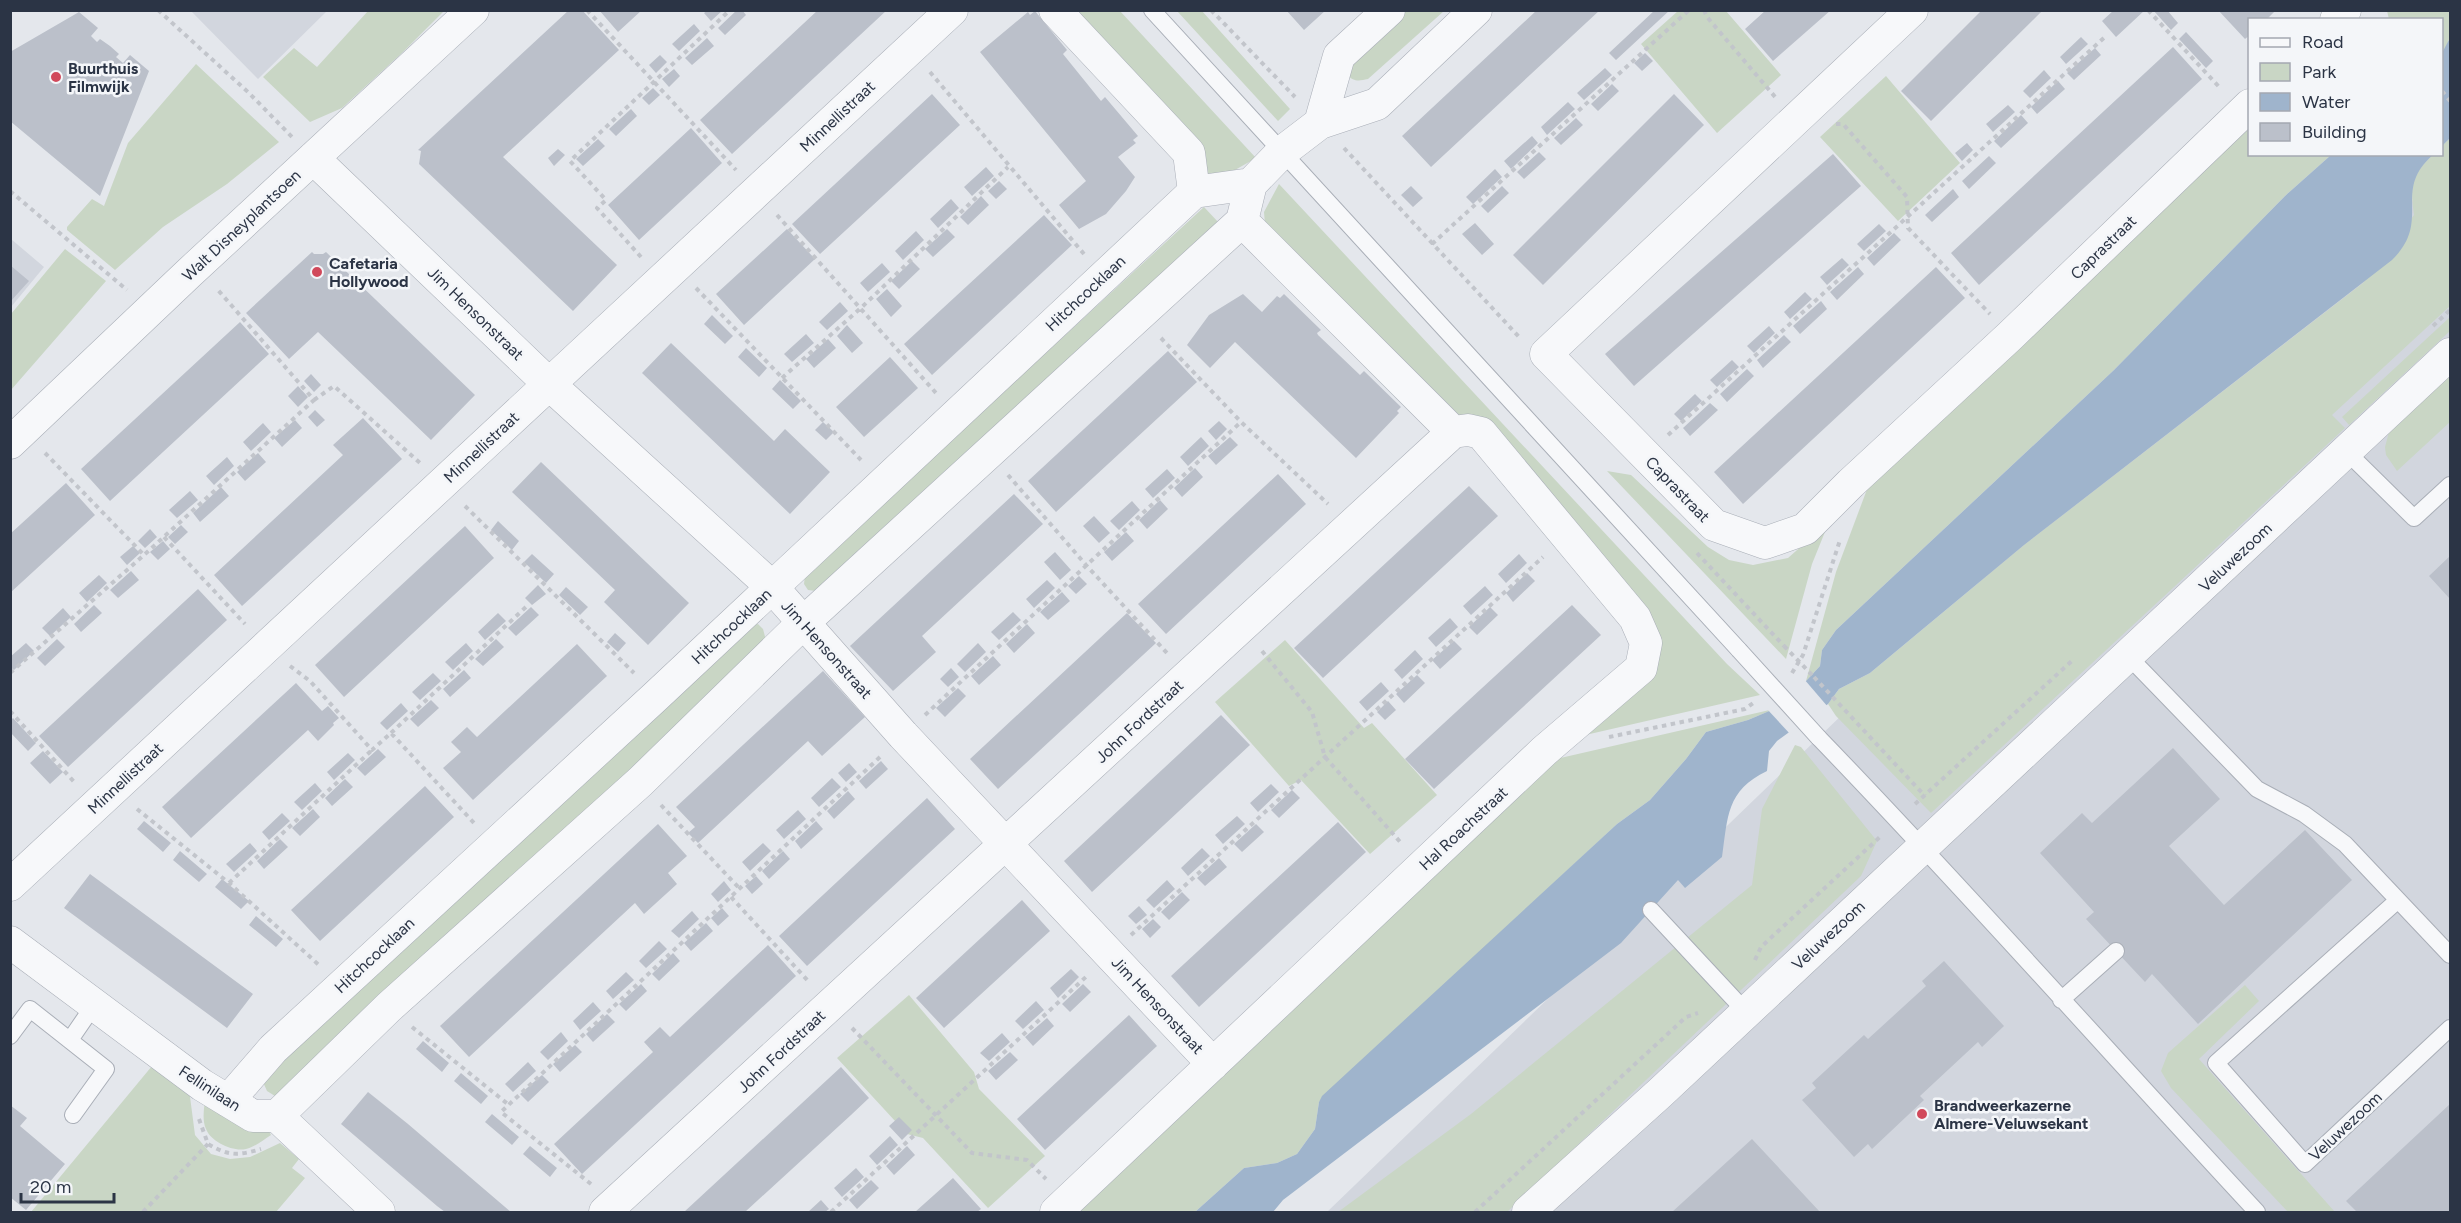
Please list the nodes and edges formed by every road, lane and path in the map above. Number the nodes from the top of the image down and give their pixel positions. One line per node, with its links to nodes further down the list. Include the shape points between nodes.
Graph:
1 (158, 10): 22 (path)
2 (473, 10): 22 (street, Walt Disneyplantsoen)
3 (587, 10): 17 (path)
4 (730, 10): 17 (path)
5 (952, 10): 16 (street, Minnellistraat)
6 (1054, 10): 27 (street, via 1189,153)
7 (1152, 10): 21 (lane)
8 (1210, 10): 20 (path)
9 (1389, 10): 20 (street, via 1339,56)
10 (1476, 10): 20 (street, via 1377,104)
11 (1689, 10): 30 (path)
12 (1704, 10): 19 (path)
13 (1912, 10): 19 (street)
14 (2148, 10): 18 (path)
15 (2106, 36): 28 (path)
16 (911, 48): 23 (path); 26 (street, Minnellistraat)
17 (654, 81): 26 (path); 32 (path, via 570,161 606,200 597,208)
18 (2246, 109): 39 (street, Caprastraat)
19 (1794, 120): 28 (path, via 1843,124 1907,197); 40 (street)
20 (1320, 123): 21 (street); 30 (path)
21 (1282, 152): 24 (street); 76 (lane, bridge)
22 (313, 158): 31 (street, Walt Disneyplantsoen); 43 (street, Jim Hensonstraat)
23 (1008, 167): 33 (path); 34 (path)
24 (1251, 184): 27 (street); 29 (street)
25 (10, 191): 35 (path)
26 (755, 191): 32 (street, Minnellistraat); 34 (path)
27 (1194, 192): 33 (street, Hitchcocklaan)
28 (1908, 217): 39 (path, via 1908,228); 50 (path)
29 (1242, 221): 37 (street); 47 (street)
30 (1432, 244): 40 (path, via 1527,345)
31 (197, 266): 35 (street, Walt Disneyplantsoen); 44 (path)
32 (668, 273): 42 (path); 43 (street, Minnellistraat)
33 (1103, 276): 45 (street, Hitchcocklaan)
34 (862, 307): 42 (path); 45 (path)
35 (150, 310): 48 (street, Walt Disneyplantsoen)
36 (2451, 310): 38 (path)
37 (1139, 315): 46 (path); 49 (street)
38 (2425, 334)
39 (2010, 336): 50 (street, Caprastraat, via 1805,528 1766,543 1714,525)
40 (1546, 354): 50 (street, Caprastraat)
41 (2451, 354): 51 (street, Veluwezoom)
42 (782, 378): 52 (path)
43 (549, 384): 53 (street, Minnellistraat); 58 (street, Jim Hensonstraat)
44 (314, 400): 53 (path, via 334,386); 56 (path)
45 (955, 416): 52 (street, Hitchcocklaan)
46 (1241, 422)
47 (1453, 432): 55 (street, Hal Roachstraat, via 1481,433); 61 (street, John Fordstraat)
48 (17, 437): 57 (path)
49 (990, 454): 60 (street); 68 (path)
50 (1645, 455)
51 (2347, 458): 54 (lane, via 2414,518); 65 (street, Veluwezoom)
52 (883, 482): 58 (street, Hitchcocklaan)
53 (442, 483): 63 (street, Minnellistraat); 67 (path)
54 (2451, 485)
55 (1567, 535): 72 (path); 80 (street, Hal Roachstraat, via 1635,618 1647,643 1641,668 1544,751)
56 (164, 537): 57 (path); 63 (path)
57 (144, 555): 66 (path)
58 (772, 587): 60 (street, Jim Hensonstraat); 101 (street, Hitchcocklaan, via 273,1049)
59 (527, 606): 70 (path)
60 (804, 622): 73 (street); 78 (street, Jim Hensonstraat)
61 (1241, 627): 68 (street, John Fordstraat); 72 (path, via 1312,712)
62 (1784, 646): 74 (path, bridge)
63 (267, 647): 71 (path, via 310,681); 75 (street, Minnellistraat)
64 (2082, 652): 74 (path)
65 (2128, 656): 79 (street, Veluwezoom); 85 (lane, via 2257,789 2304,814 2345,844)
66 (10, 673)
67 (634, 673)
68 (1188, 676): 78 (street, John Fordstraat)
69 (10, 711): 75 (path)
70 (391, 733): 71 (path); 77 (path)
71 (372, 750): 81 (path)
72 (1325, 757): 80 (path); 89 (path)
73 (640, 782): 83 (path); 96 (street)
74 (1925, 796): 76 (path)
75 (104, 797): 81 (path); 82 (street, Minnellistraat)
76 (1898, 820): 79 (lane); 93 (path, via 1761,947)
77 (474, 823)
78 (1005, 844): 89 (street, Jim Hensonstraat); 95 (street, John Fordstraat)
79 (1923, 845): 92 (lane); 93 (street, Veluwezoom)
80 (1422, 867): 100 (street, Hal Roachstraat)
81 (230, 883): 91 (path)
82 (10, 885)
83 (739, 888)
84 (731, 897): 95 (path)
85 (2398, 900): 90 (lane); 97 (lane, Veluwezoom, via 2216,1064 2305,1164)
86 (1651, 910): 93 (lane)
87 (10, 942): 94 (street, Fellinilaan)
88 (2116, 951): 92 (lane)
89 (1110, 954): 100 (street, Jim Hensonstraat); 105 (path)
90 (2451, 955)
91 (321, 967)
92 (2061, 1000): 114 (lane)
93 (1737, 1003): 112 (path, via 1686,1017); 113 (street, Veluwezoom)
94 (94, 1005): 99 (lane); 101 (street, Fellinilaan)
95 (831, 1005): 105 (path); 110 (street, John Fordstraat)
96 (388, 1007): 102 (path); 104 (street)
97 (2451, 1028)
98 (10, 1036): 99 (lane, via 30,1010)
99 (70, 1040): 103 (lane, via 106,1069)
100 (1214, 1064): 107 (street, Hal Roachstraat)
101 (228, 1101): 104 (street, Fellinilaan, via 253,1116)
102 (509, 1105)
103 (73, 1115)
104 (277, 1116): 109 (street)
105 (935, 1116): 107 (path, via 972,1153 1027,1160); 111 (path)
106 (208, 1144): 108 (path)
107 (1062, 1207)
108 (143, 1212)
109 (379, 1212)
110 (605, 1212)
111 (831, 1212)
112 (1475, 1212)
113 (1528, 1212)
114 (2257, 1212)

